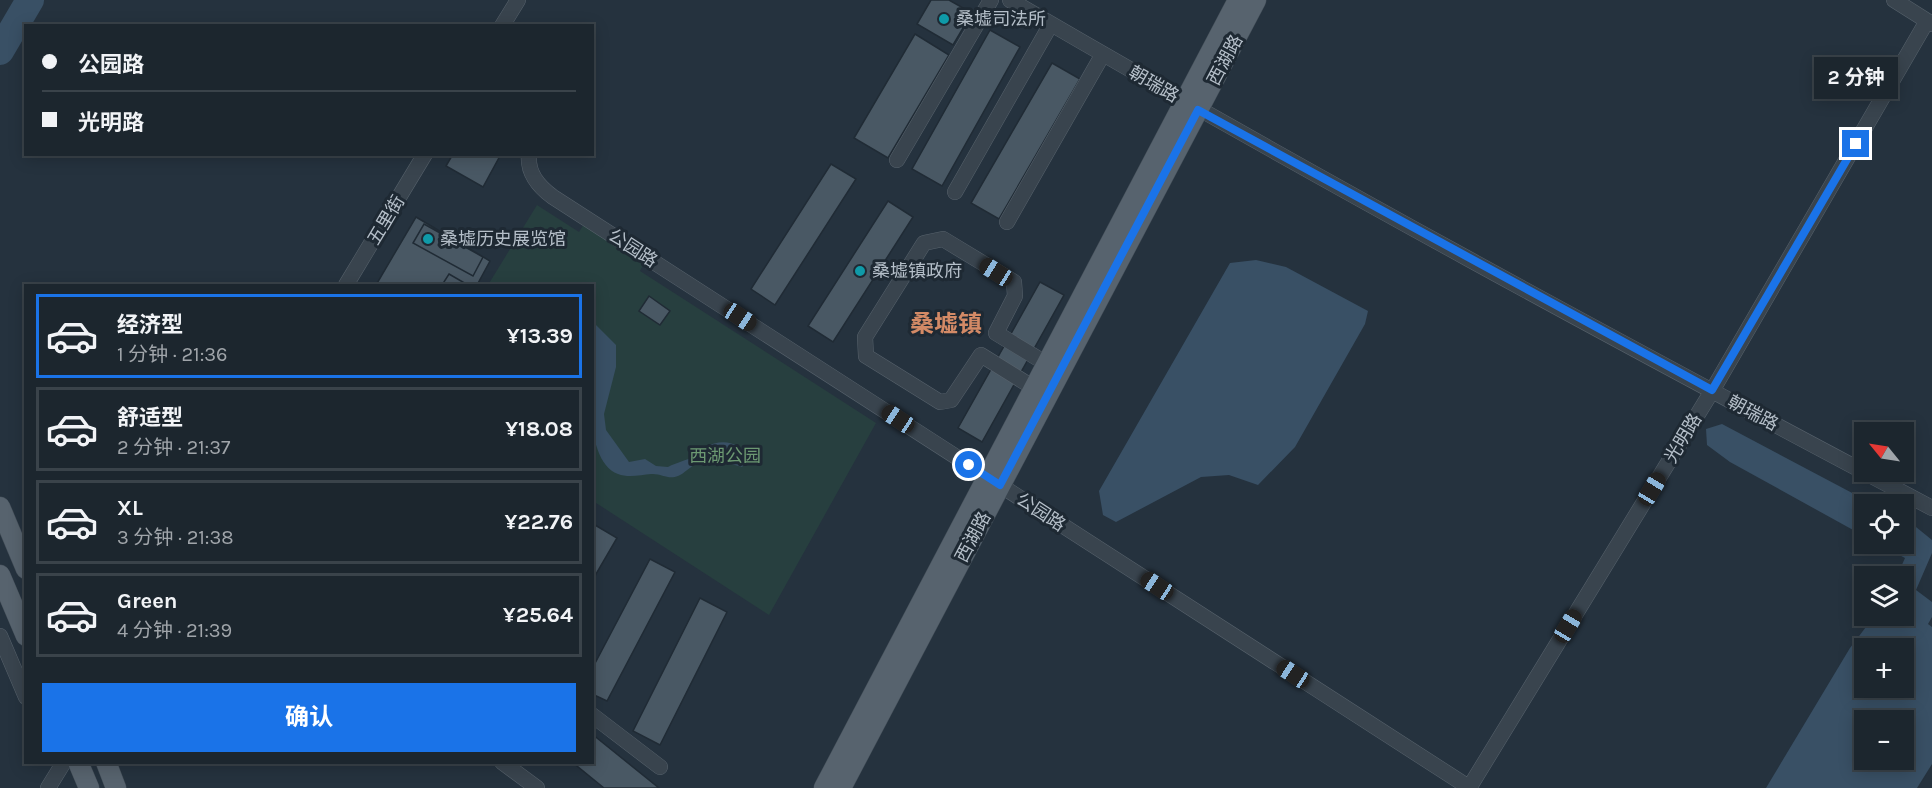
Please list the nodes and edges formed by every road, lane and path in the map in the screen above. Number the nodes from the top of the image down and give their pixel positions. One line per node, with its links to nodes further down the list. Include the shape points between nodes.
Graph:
1 (518, 0): 8 (street)
2 (991, 0): 14 (street)
3 (1010, 0): 9 (street, 朝瑞路)
4 (1238, 0): 11 (main road, 西湖路)
5 (1256, 0): 11 (main road, 西湖路)
6 (1894, 0): 7 (street)
7 (1930, 22): 20 (street, 光明路)
8 (503, 24)
9 (1052, 24): 10 (street, 朝瑞路); 15 (street)
10 (1103, 54): 11 (street, 朝瑞路); 16 (street)
11 (1191, 106): 18 (main road, 西湖路); 20 (street, 朝瑞路); 21 (main road, 西湖路)
12 (424, 156): 17 (street, 五里街)
13 (529, 156): 21 (street, 公园路, via 528,164 538,187)
14 (897, 159)
15 (955, 192)
16 (1007, 222)
17 (347, 284)
18 (1047, 364): 19 (main road, 西湖路); 19 (street, via 996,333 1015,296 1014,282 943,240 924,243 865,337 866,356 940,402 951,400 981,355)
19 (1034, 388): 21 (main road, 西湖路)
20 (1712, 390): 23 (street, 朝瑞路); 42 (street, 光明路)
21 (994, 481): 40 (main road, 西湖路); 41 (main road, 西湖路); 42 (street, 公园路)
22 (0, 507): 24 (main road)
23 (1932, 508)
24 (24, 564)
25 (0, 575): 26 (main road)
26 (24, 631)
27 (0, 636): 28 (street)
28 (24, 692)
29 (594, 717): 34 (street)
30 (79, 764): 37 (main road)
31 (107, 764): 38 (main road)
32 (506, 764): 39 (street)
33 (58, 766): 35 (street); 36 (street)
34 (660, 767)
35 (48, 788)
36 (63, 788)
37 (89, 788)
38 (117, 788)
39 (537, 788)
40 (824, 788)
41 (841, 788)
42 (1469, 788)

